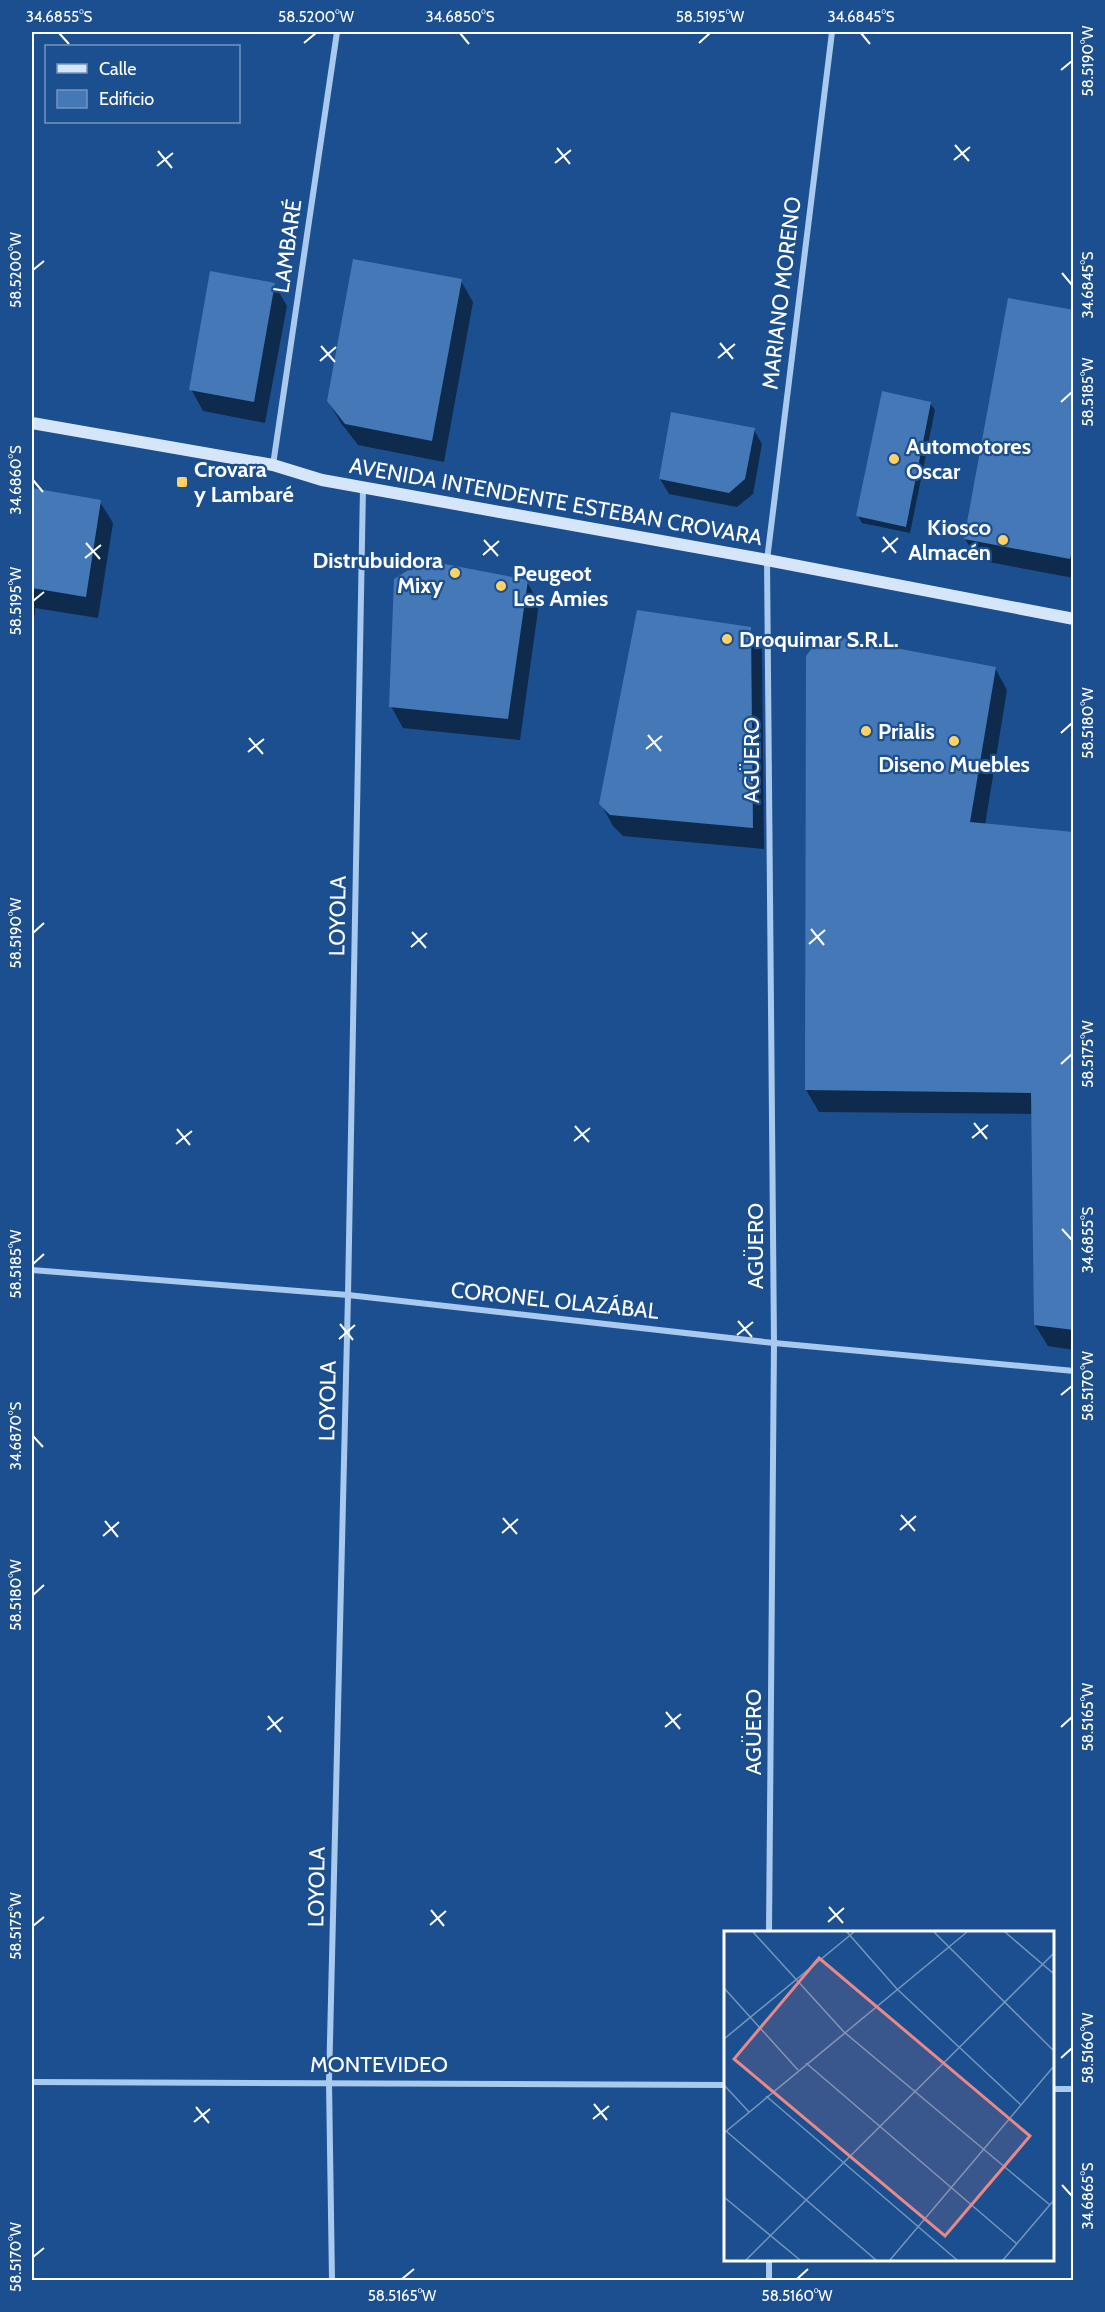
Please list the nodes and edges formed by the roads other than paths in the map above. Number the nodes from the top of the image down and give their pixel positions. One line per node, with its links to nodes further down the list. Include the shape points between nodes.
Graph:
1 (337, 32): 4 (street, LAMBARÉ)
2 (832, 32): 6 (street, MARIANO MORENO)
3 (32, 423): 4 (main road, AVENIDA INTENDENTE ESTEBAN CROVARA)
4 (273, 465): 5 (main road, AVENIDA INTENDENTE ESTEBAN CROVARA)
5 (363, 487): 6 (main road, AVENIDA INTENDENTE ESTEBAN CROVARA); 9 (street, LOYOLA)
6 (767, 560): 7 (main road, AVENIDA INTENDENTE ESTEBAN CROVARA); 10 (street, AGÜERO)
7 (1074, 619)
8 (32, 1270): 9 (street, CORONEL OLAZÁBAL)
9 (348, 1295): 10 (street, CORONEL OLAZÁBAL); 14 (street, LOYOLA)
10 (774, 1343): 11 (street, CORONEL OLAZÁBAL); 12 (street, AGÜERO)
11 (1074, 1371)
12 (769, 1931)
13 (32, 2082): 14 (street, MONTEVIDEO)
14 (329, 2082): 15 (street, MONTEVIDEO); 19 (street, LOYOLA)
15 (724, 2085)
16 (1054, 2089): 17 (street)
17 (1074, 2089)
18 (769, 2261): 20 (street)
19 (332, 2280)
20 (769, 2280)

